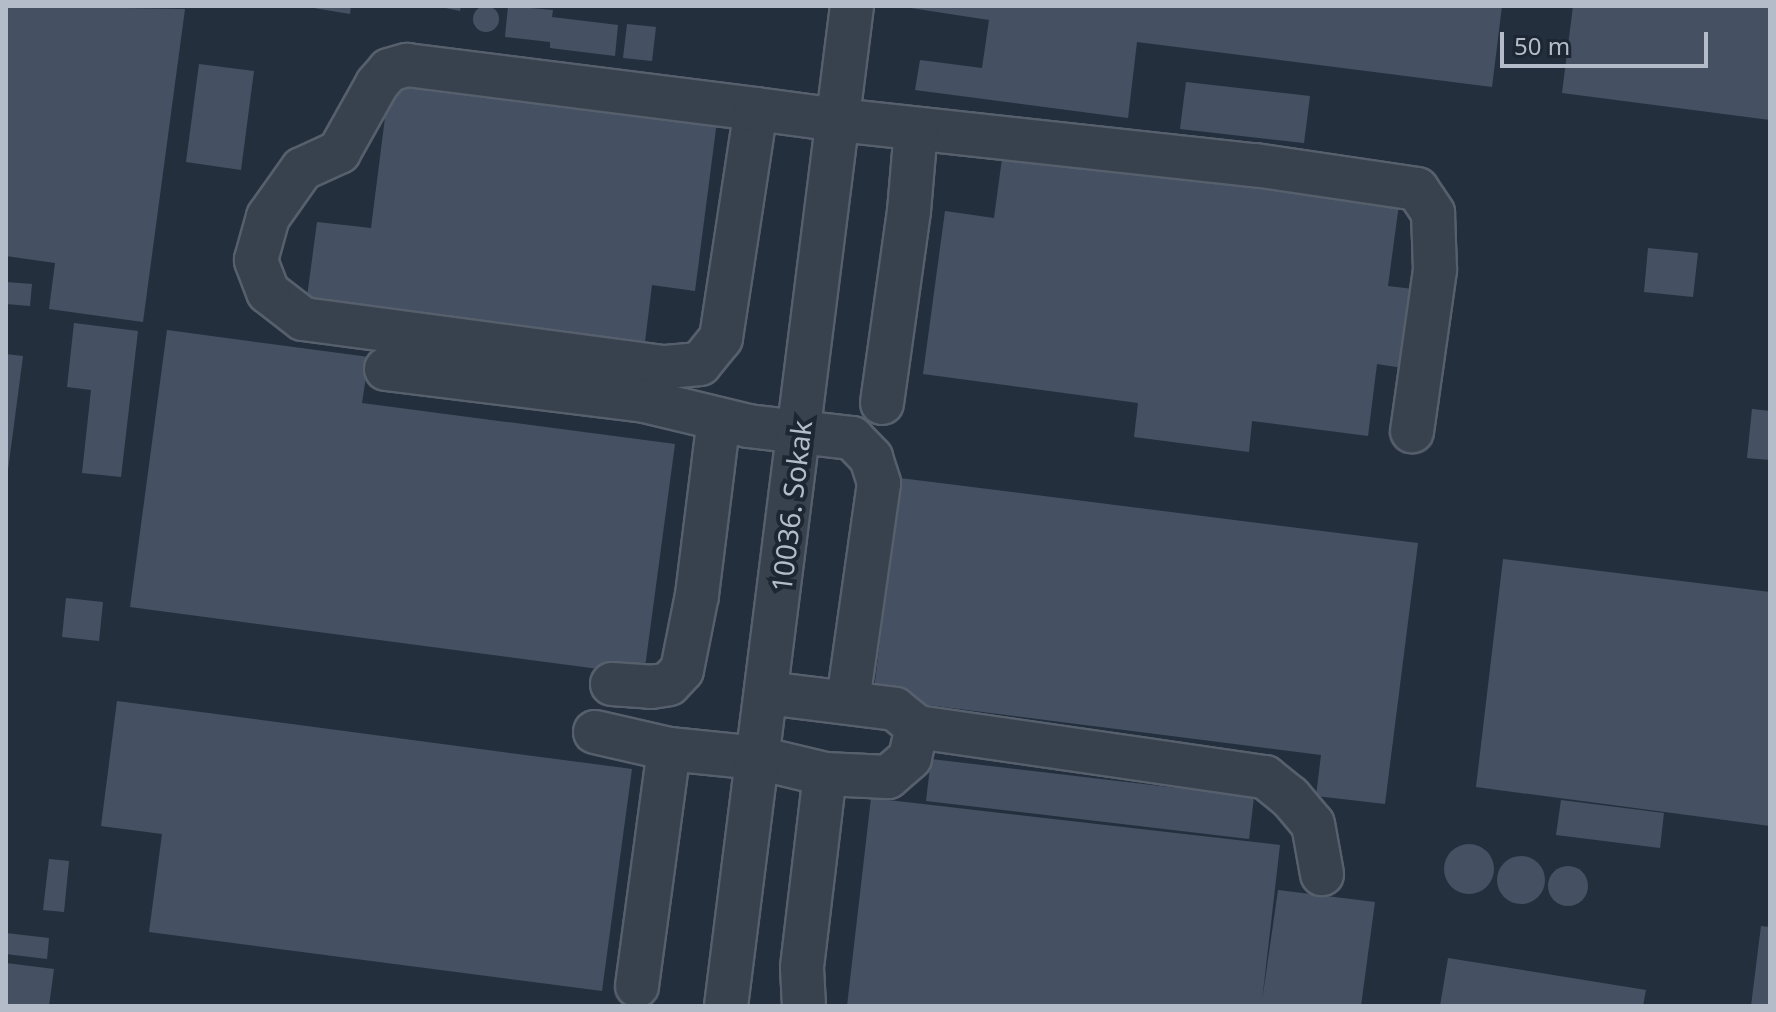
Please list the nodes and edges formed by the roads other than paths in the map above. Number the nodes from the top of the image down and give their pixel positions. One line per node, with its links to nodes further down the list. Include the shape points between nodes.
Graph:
1 (852, 6): 3 (street, 10036. Sokak)
2 (756, 109): 2 (street, via 407,65 389,70 339,152 302,169 268,217 256,260 268,292 303,319 663,367 700,364 721,338); 3 (street)
3 (838, 120): 4 (street); 9 (street, 10036. Sokak)
4 (916, 129): 6 (street); 8 (street, via 1255,165 1417,189 1433,213 1435,270)
5 (386, 369): 7 (street, via 645,401)
6 (882, 403)
7 (719, 419): 9 (street); 10 (street, via 682,670 669,684)
8 (1412, 431)
9 (800, 432): 11 (street, 10036. Sokak); 12 (street, via 852,438 871,458 879,483)
10 (612, 684)
11 (767, 693): 12 (street); 16 (street, 10036. Sokak)
12 (848, 702): 13 (street, via 895,709)
13 (917, 727): 17 (street, via 910,758 888,777); 18 (street, via 1265,777 1313,824)
14 (595, 732): 15 (street)
15 (669, 749): 16 (street); 19 (street)
16 (758, 758): 17 (street); 20 (street, 10036. Sokak)
17 (825, 774): 21 (street, via 802,968)
18 (1322, 874)
19 (637, 986)
20 (726, 1006)
21 (804, 1006)

